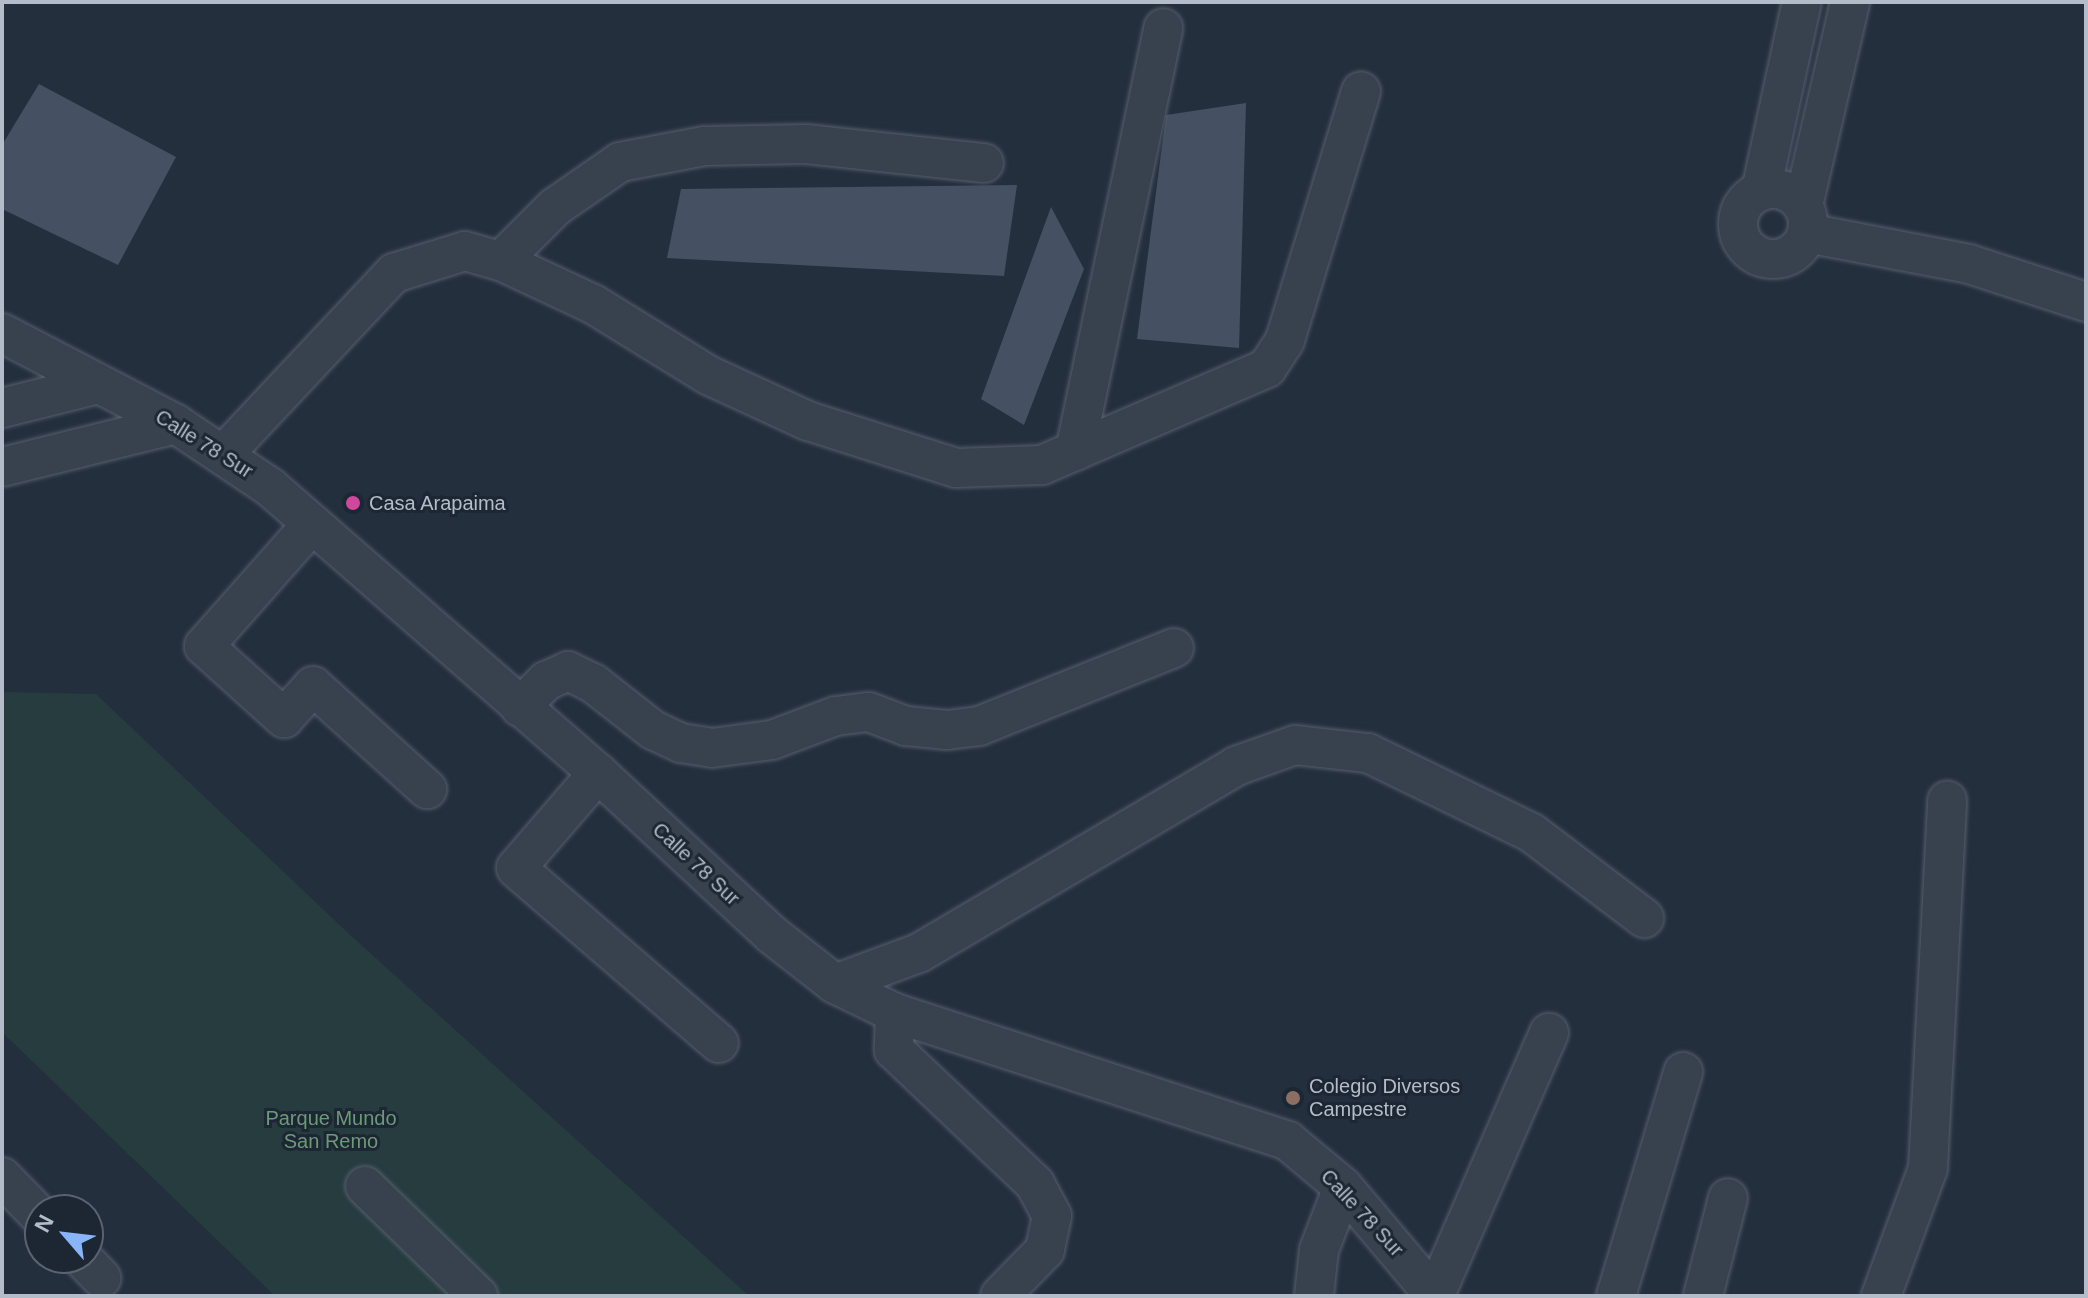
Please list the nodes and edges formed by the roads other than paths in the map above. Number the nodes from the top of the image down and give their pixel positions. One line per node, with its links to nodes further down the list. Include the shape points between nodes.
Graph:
1 (1802, 2): 6 (street)
2 (1850, 2): 7 (street)
3 (1163, 28): 14 (street)
4 (1361, 91): 14 (street, via 1285,340 1267,368)
5 (984, 163): 8 (street, via 806,144 705,146 620,162 555,207)
6 (1761, 191): 7 (street, via 1777,189); 7 (street, via 1746,201 1738,217 1739,235 1749,250 1764,258 1782,258 1798,248)
7 (1805, 219): 9 (street)
8 (501, 261): 14 (street, via 593,304 708,375 808,421 956,468 1042,465); 15 (street, via 465,251 394,273)
9 (2086, 302)
10 (2, 333): 11 (street, Calle 78 Sur)
11 (98, 384): 12 (street); 13 (street, Calle 78 Sur)
12 (2, 408)
13 (176, 424): 15 (street, Calle 78 Sur); 16 (street)
14 (1075, 451)
15 (224, 454): 17 (street, Calle 78 Sur)
16 (2, 467)
17 (312, 524): 19 (street, Calle 78 Sur); 21 (street, via 204,646 284,718 313,686)
18 (1174, 648): 19 (street, via 979,726 947,730 906,726 869,712 836,716 772,740 712,748 681,743 653,730 593,683 568,671 546,681)
19 (520, 707): 20 (street, Calle 78 Sur)
20 (598, 773): 24 (street, Calle 78 Sur, via 771,934); 27 (street, via 516,868)
21 (427, 789)
22 (1947, 800): 40 (street, via 1928,1168)
23 (1644, 918): 24 (street, via 1578,865 1518,827 1368,753 1295,745 1236,766 919,953)
24 (835, 984): 25 (street, Calle 78 Sur)
25 (895, 1013): 31 (street, Calle 78 Sur, via 1288,1141); 35 (street, via 894,1050 1035,1184 1052,1216 1045,1250)
26 (1549, 1033): 37 (street)
27 (719, 1043)
28 (1683, 1072): 38 (street)
29 (2, 1177): 33 (street)
30 (365, 1186): 34 (street)
31 (1343, 1187): 36 (street, via 1319,1250); 37 (street, Calle 78 Sur)
32 (1728, 1198): 39 (street)
33 (24, 1200)
34 (478, 1296)
35 (1000, 1296)
36 (1314, 1296)
37 (1435, 1296)
38 (1616, 1296)
39 (1703, 1296)
40 (1881, 1296)

